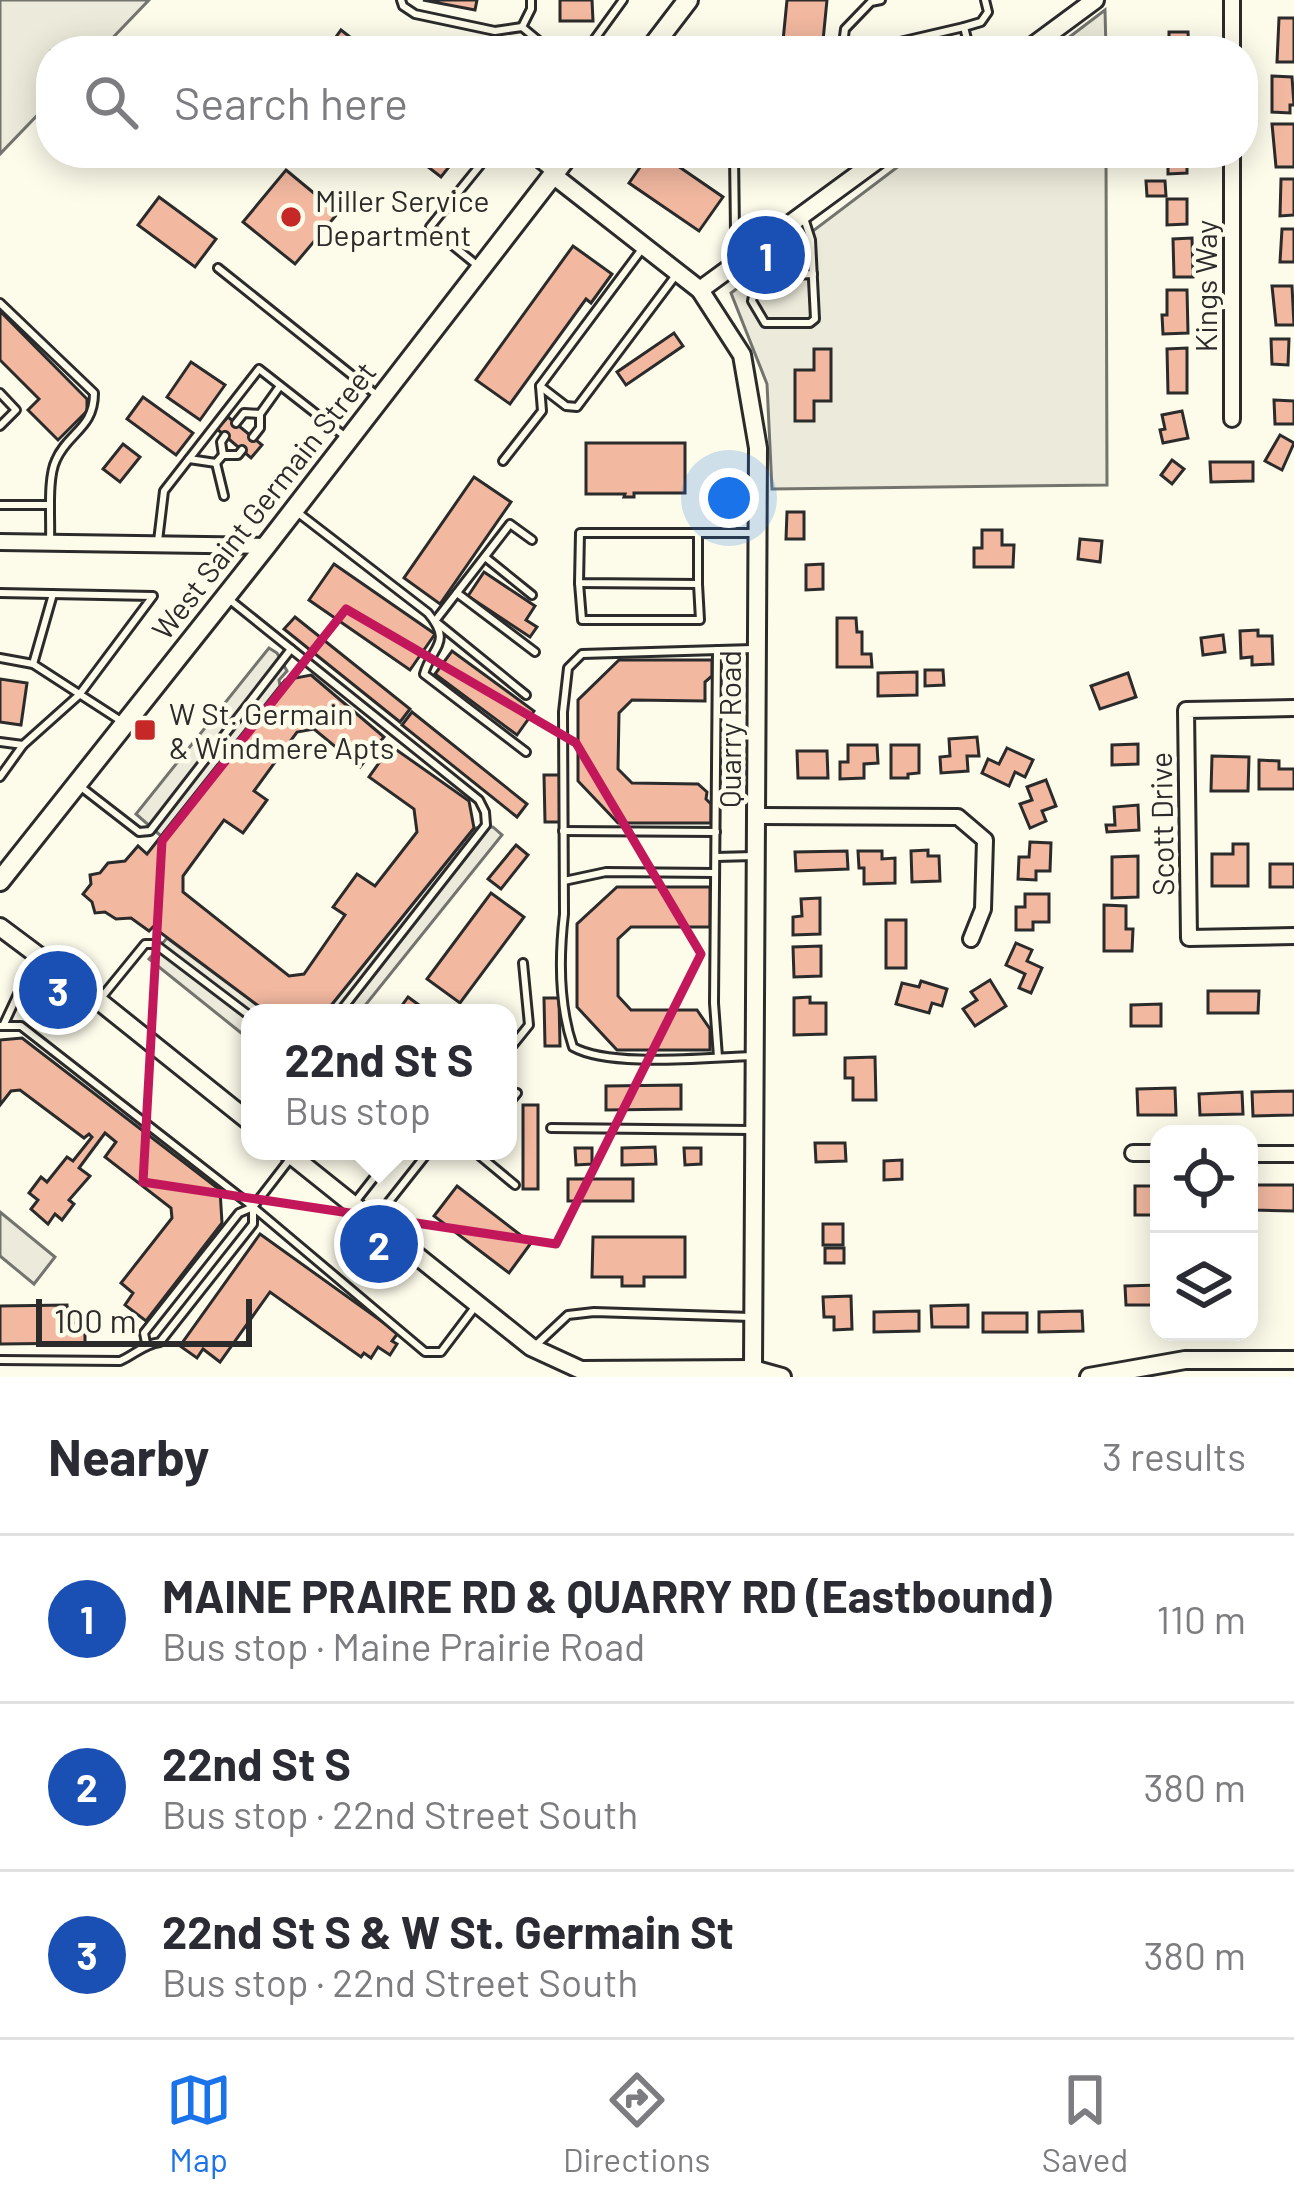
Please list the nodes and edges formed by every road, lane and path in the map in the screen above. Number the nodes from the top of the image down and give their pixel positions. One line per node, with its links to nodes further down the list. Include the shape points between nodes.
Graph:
1 (401, 0): 9 (lane, via 435,19 495,31)
2 (531, 0): 9 (lane)
3 (623, 0): 12 (lane)
4 (688, 0): 13 (main road)
5 (881, 0): 14 (lane)
6 (985, 0): 10 (lane, via 981,22)
7 (1095, 0): 17 (street)
8 (1232, 0): 18 (street)
9 (522, 27): 11 (lane)
10 (964, 27): 15 (lane); 16 (lane)
11 (533, 36)
12 (597, 36)
13 (661, 36)
14 (844, 36)
15 (925, 36)
16 (966, 36)
17 (1046, 36)
18 (1232, 36)
19 (478, 168): 31 (lane, via 430,227)
20 (544, 168): 26 (lane)
21 (558, 168): 26 (main road, West Saint Germain Street)
22 (734, 168): 29 (lane, via 735,232)
23 (868, 168): 25 (street)
24 (1232, 168): 42 (street, Kings Way)
25 (865, 170): 27 (street)
26 (553, 175): 28 (street, Quarry Road); 31 (main road, West Saint Germain Street)
27 (802, 215): 29 (street); 33 (lane)
28 (645, 246): 32 (street, Quarry Road); 38 (lane)
29 (745, 257): 34 (lane); 35 (street)
30 (218, 268): 40 (lane)
31 (481, 268): 40 (main road, West Saint Germain Street)
32 (679, 273): 35 (street, Quarry Road); 38 (lane, via 577,407)
33 (813, 274): 34 (lane); 34 (lane, via 810,323 765,323 752,302)
34 (757, 277)
35 (700, 290): 58 (street, Quarry Road, via 742,355 758,448)
36 (0, 303): 55 (lane, via 94,393 89,420 54,464)
37 (280, 386): 41 (lane); 47 (lane); 50 (lane, via 259,369)
38 (540, 386): 51 (lane, via 542,411)
39 (0, 393): 44 (lane, via 16,410)
40 (380, 398): 47 (main road, West Saint Germain Street)
41 (260, 414): 43 (lane, via 244,413); 46 (lane)
42 (1232, 419)
43 (236, 423)
44 (0, 426)
45 (225, 436): 49 (lane)
46 (253, 437)
47 (349, 440): 56 (main road, West Saint Germain Street)
48 (242, 450): 49 (lane)
49 (224, 455): 52 (lane)
50 (189, 460): 52 (lane); 62 (lane, via 164,491)
51 (503, 461)
52 (216, 463): 53 (lane)
53 (224, 496)
54 (0, 505): 55 (lane)
55 (52, 505): 61 (lane)
56 (294, 510): 63 (main road, West Saint Germain Street); 72 (lane)
57 (698, 533): 58 (lane); 65 (lane, via 580,533); 66 (lane)
58 (758, 533): 74 (street, Quarry Road)
59 (532, 540): 64 (lane, via 510,524)
60 (0, 542): 61 (street)
61 (50, 543): 62 (street)
62 (157, 544): 63 (street)
63 (266, 546): 71 (main road, West Saint Germain Street)
64 (484, 557): 67 (lane); 70 (lane)
65 (579, 583): 66 (lane); 66 (lane, via 582,620 700,620)
66 (698, 584)
67 (457, 592): 72 (lane); 76 (lane)
68 (0, 593): 69 (lane)
69 (53, 594): 78 (lane); 80 (lane, via 153,596)
70 (532, 595)
71 (226, 597): 73 (lane); 82 (main road, West Saint Germain Street)
72 (435, 621): 79 (lane); 85 (lane, via 441,644 424,674)
73 (291, 649): 87 (lane, via 150,831 139,832); 102 (lane, via 485,812 486,825)
74 (757, 649): 75 (lane); 88 (street, Quarry Road)
75 (717, 650): 89 (lane, via 582,654 568,668); 90 (lane)
76 (535, 652)
77 (0, 658): 78 (lane)
78 (33, 664): 80 (lane)
79 (526, 694)
80 (80, 695): 82 (lane); 84 (lane)
81 (1294, 707): 97 (street, Scott Drive, via 1186,710 1189,938)
82 (125, 724): 87 (main road, West Saint Germain Street)
83 (0, 742): 84 (lane)
84 (23, 746): 86 (lane)
85 (526, 752)
86 (0, 777)
87 (78, 785): 94 (main road, West Saint Germain Street)
88 (756, 816): 91 (street, Quarry Road); 98 (street, via 958,817 985,840 983,909)
89 (563, 830): 90 (lane); 95 (lane)
90 (716, 832): 92 (lane)
91 (756, 856): 92 (lane); 106 (street, Quarry Road)
92 (716, 857): 93 (lane)
93 (716, 873): 95 (lane, via 605,872); 107 (lane)
94 (0, 881)
95 (564, 881): 107 (lane, via 565,1024 573,1047 644,1059)
96 (0, 927): 99 (street)
97 (1294, 937)
98 (970, 938)
99 (45, 959): 101 (street); 104 (lane)
100 (523, 964): 105 (lane, via 529,1025)
101 (99, 1001): 103 (lane, via 146,944 155,944); 108 (street)
102 (346, 1004)
103 (241, 1009)
104 (2, 1025): 122 (lane, via 22,1026)
105 (517, 1040)
106 (754, 1056): 107 (lane); 110 (street, Quarry Road)
107 (718, 1057)
108 (241, 1111)
109 (551, 1128): 110 (lane)
110 (754, 1130): 125 (street, Quarry Road)
111 (1133, 1153): 112 (street)
112 (1150, 1153)
113 (1258, 1154): 114 (street)
114 (1294, 1154)
115 (285, 1160): 122 (lane)
116 (297, 1160): 121 (street)
117 (387, 1160): 121 (lane)
118 (422, 1160): 123 (lane)
119 (485, 1160): 120 (lane)
120 (515, 1185)
121 (352, 1204): 123 (street)
122 (253, 1207): 124 (lane, via 425,1352 441,1352); 126 (lane, via 239,1213 144,1334); 126 (lane, via 253,1224 160,1342)
123 (374, 1221): 124 (street)
124 (478, 1304): 127 (street)
125 (753, 1317): 127 (lane, via 568,1315); 130 (street, Quarry Road)
126 (147, 1344): 128 (lane, via 120,1361)
127 (533, 1348): 130 (street, via 581,1370)
128 (0, 1360)
129 (1294, 1360): 132 (street, via 1185,1360)
130 (752, 1369): 131 (street)
131 (782, 1377)
132 (1089, 1377)

